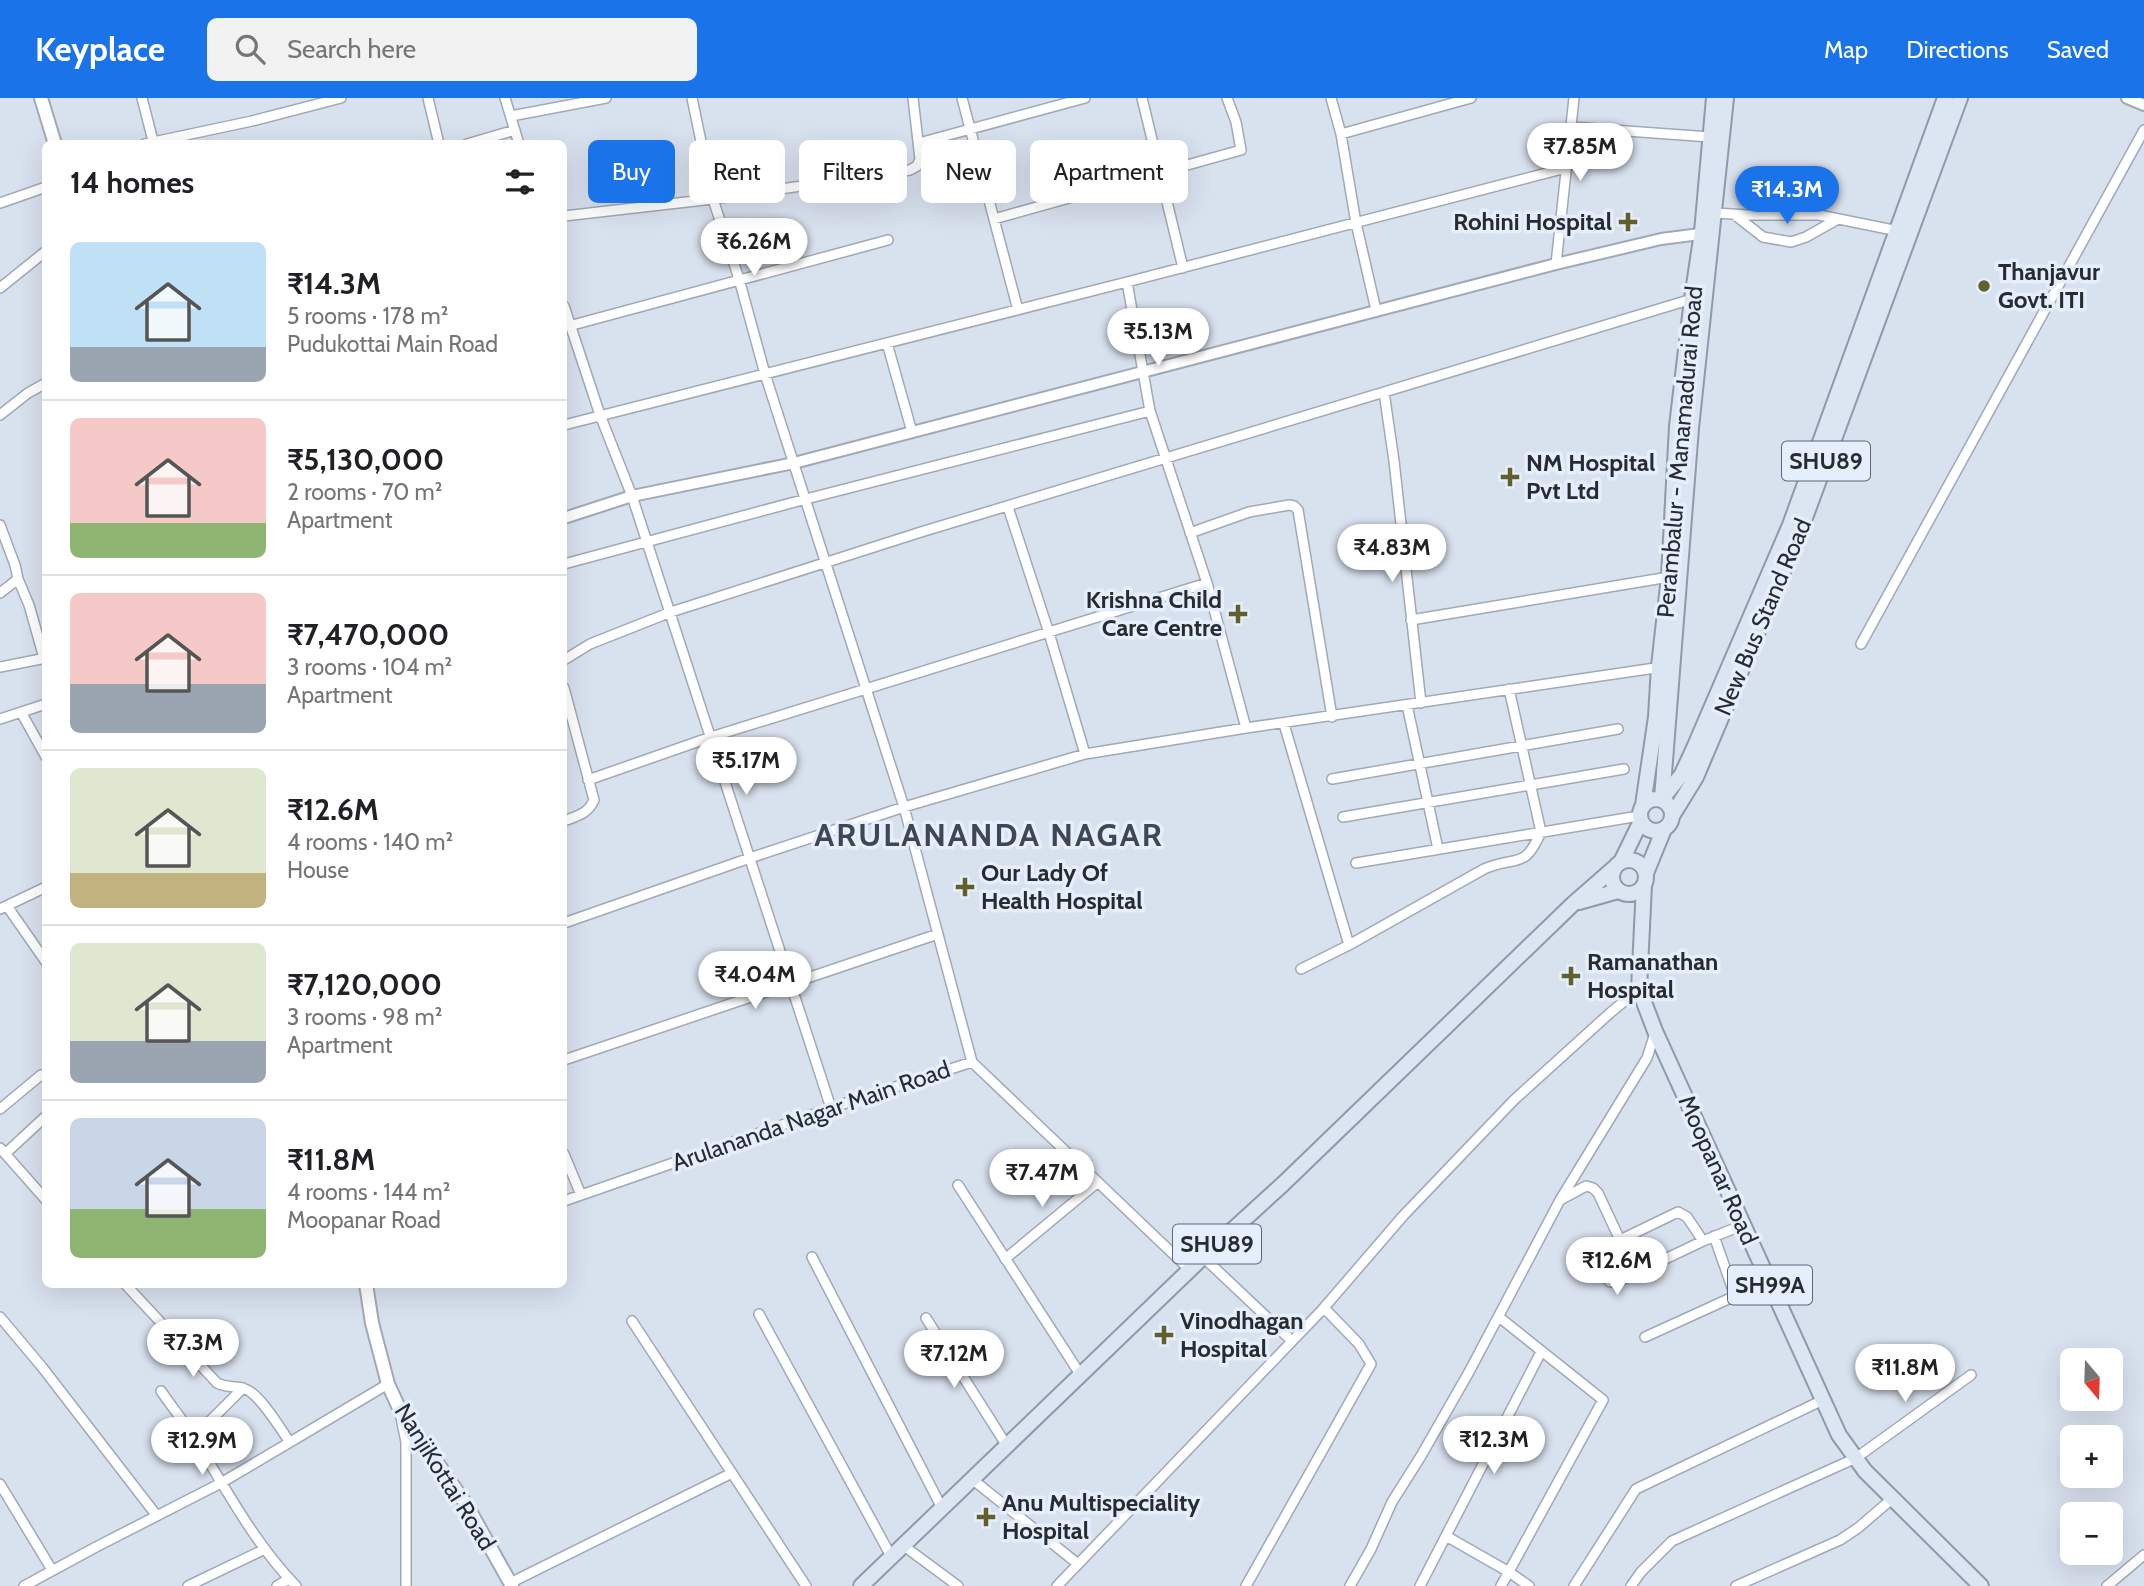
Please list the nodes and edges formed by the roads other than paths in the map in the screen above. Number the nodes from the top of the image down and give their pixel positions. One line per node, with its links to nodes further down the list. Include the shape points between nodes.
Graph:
1 (41, 98): 29 (main road)
2 (142, 98): 30 (street)
3 (341, 98): 31 (street)
4 (428, 98): 32 (street)
5 (505, 98): 22 (street)
6 (606, 98): 22 (street)
7 (692, 98): 35 (street)
8 (913, 98): 37 (street)
9 (962, 98): 24 (street)
10 (1085, 98): 24 (street)
11 (1142, 98): 36 (street)
12 (1227, 98): 38 (street, via 1241,150)
13 (1331, 98): 27 (street)
14 (1471, 98): 27 (street)
15 (1574, 98): 23 (street)
16 (1714, 98): 28 (main road, Perambalur - Manamadurai Road)
17 (1726, 98): 47 (main road)
18 (1945, 98): 53 (main road, New Bus Stand Road / SHU89)
19 (1960, 98): 127 (main road, New Bus Stand Road / SHU89, via 1799,534 1696,777)
20 (2127, 98): 21 (street)
21 (2144, 105)
22 (511, 116): 25 (street)
23 (1571, 127): 28 (street); 39 (street)
24 (970, 129): 37 (street); 50 (street)
25 (515, 130): 33 (street); 34 (street)
26 (2144, 130): 96 (street)
27 (1341, 134): 52 (street)
28 (1710, 137): 54 (main road, Perambalur - Manamadurai Road)
29 (54, 140)
30 (148, 140)
31 (158, 140)
32 (438, 140)
33 (481, 140)
34 (518, 140)
35 (701, 140)
36 (1153, 140)
37 (919, 143): 41 (street, via 918,166 910,170)
38 (1188, 165)
39 (1566, 168): 52 (street); 57 (street)
40 (42, 188): 43 (street)
41 (785, 188)
42 (689, 202): 49 (street)
43 (0, 203)
44 (714, 203): 59 (street)
45 (1051, 203): 50 (street)
46 (1168, 203): 58 (street)
47 (1715, 213): 48 (street); 54 (main road)
48 (1735, 215): 51 (street); 51 (street, via 1763,237 1791,242)
49 (567, 216)
50 (994, 219): 63 (street)
51 (1838, 219): 53 (street)
52 (1356, 223): 58 (street); 64 (street)
53 (1898, 231): 123 (main road, New Bus Stand Road / SHU89, via 1761,597 1682,774)
54 (1708, 232): 57 (street); 62 (main road, Perambalur - Manamadurai Road); 76 (main road)
55 (888, 240): 59 (street)
56 (42, 254): 61 (street)
57 (1556, 264): 64 (street)
58 (1182, 268): 60 (street)
59 (739, 279): 66 (street); 69 (street)
60 (1127, 282): 63 (street); 68 (street)
61 (0, 288)
62 (1692, 299): 71 (street); 76 (main road, Perambalur - Manamadurai Road)
63 (1018, 310): 67 (street)
64 (1376, 310): 68 (street)
65 (567, 318): 66 (street)
66 (569, 326): 74 (street)
67 (887, 342): 69 (street); 77 (street)
68 (1144, 371): 72 (street); 77 (street)
69 (765, 374): 74 (street); 79 (street)
70 (42, 385): 73 (street)
71 (1384, 393): 78 (street); 94 (street)
72 (1150, 411): 78 (street); 81 (street)
73 (0, 415)
74 (600, 415): 75 (street); 80 (street)
75 (567, 424)
76 (1684, 427): 89 (main road, Perambalur - Manamadurai Road); 101 (main road)
77 (912, 432): 79 (street)
78 (1165, 459): 82 (street); 85 (street)
79 (794, 463): 80 (street); 81 (street)
80 (632, 496): 83 (street); 86 (street)
81 (806, 499): 86 (street); 87 (street)
82 (1008, 506): 87 (street); 95 (street)
83 (567, 517)
84 (0, 524): 90 (street)
85 (1190, 533): 91 (street); 109 (street, via 1249,512 1289,505 1298,510)
86 (646, 542): 88 (street); 93 (street)
87 (826, 562): 93 (street); 102 (street)
88 (567, 563)
89 (1669, 577): 94 (street); 101 (main road, Perambalur - Manamadurai Road)
90 (18, 579): 92 (street); 97 (street)
91 (1207, 583): 95 (street); 112 (street)
92 (0, 593)
93 (671, 612): 98 (street, via 590,644); 114 (street)
94 (1411, 620): 105 (street)
95 (1049, 634): 102 (street); 117 (street)
96 (1861, 644)
97 (42, 648)
98 (567, 658)
99 (42, 659): 100 (street)
100 (0, 667)
101 (1666, 667): 103 (street); 123 (main road); 126 (main road, Perambalur - Manamadurai Road)
102 (866, 689): 114 (street); 125 (street)
103 (1508, 690): 105 (street); 115 (street)
104 (567, 700): 121 (street)
105 (1421, 703): 107 (street)
106 (42, 705): 108 (street)
107 (1407, 705): 109 (street); 118 (street)
108 (21, 712): 110 (street); 116 (street)
109 (1332, 717): 111 (street)
110 (0, 719)
111 (1284, 724): 112 (street); 144 (street)
112 (1245, 728): 117 (street)
113 (1618, 729): 115 (street)
114 (711, 737): 121 (street); 133 (street)
115 (1522, 747): 118 (street); 122 (street)
116 (42, 750)
117 (1084, 754): 125 (street)
118 (1420, 764): 120 (street); 124 (street)
119 (1624, 769): 122 (street)
120 (1332, 779)
121 (588, 780): 129 (street, via 594,800 591,808)
122 (1531, 785): 124 (street); 131 (street)
123 (1662, 799): 126 (main road, via 1651,799); 127 (main road)
124 (1428, 803): 128 (street); 132 (street)
125 (904, 807): 133 (street); 142 (street)
126 (1641, 814): 130 (main road, via 1648,830); 131 (street); 135 (main road, SHU89)
127 (1672, 816): 130 (main road, SHU89)
128 (1343, 817)
129 (567, 820)
130 (1664, 829): 136 (main road, SHU89)
131 (1541, 832): 132 (street); 144 (street, via 1527,857 1484,869)
132 (1438, 849): 134 (street)
133 (750, 858): 141 (street); 147 (street)
134 (1356, 863)
135 (1617, 865): 136 (main road, via 1636,861 1644,868); 138 (main road, via 1612,883); 139 (main road, SHU89)
136 (1645, 879): 138 (main road, SHU89, via 1637,892); 143 (main road, Moopanar Road / SH99A)
137 (42, 889): 140 (street)
138 (1623, 892): 139 (main road, SHU89); 143 (main road, Moopanar Road / SH99A)
139 (1574, 903): 169 (main road, SHU89)
140 (4, 907): 145 (street)
141 (567, 922)
142 (938, 934): 147 (street); 151 (street)
143 (1642, 940): 148 (main road, Moopanar Road / SH99A)
144 (1349, 945): 146 (street)
145 (42, 957)
146 (1301, 969)
147 (791, 983): 150 (street); 153 (street)
148 (1639, 989): 149 (main road, Moopanar Road / SH99A); 176 (street, via 1514,1100 1403,1216)
149 (1655, 1031): 163 (street, via 1647,1058); 164 (main road, Moopanar Road / SH99A)
150 (567, 1059)
151 (972, 1062): 153 (street, Arulananda Nagar Main Road); 158 (street, Arulananda Nagar Main Road)
152 (41, 1075): 154 (street)
153 (831, 1108): 160 (street, Arulananda Nagar Main Road)
154 (0, 1109)
155 (42, 1119): 156 (street)
156 (2, 1151): 161 (street)
157 (567, 1161): 160 (street)
158 (1098, 1182): 170 (street); 171 (street, Arulananda Nagar Main Road)
159 (958, 1185): 170 (street)
160 (581, 1195): 162 (street, Arulananda Nagar Main Road)
161 (42, 1196)
162 (567, 1200)
163 (1560, 1200): 166 (street, via 1586,1186 1593,1188); 180 (street)
164 (1743, 1224): 165 (street); 172 (main road, Moopanar Road / SH99A)
165 (1714, 1237): 167 (street); 175 (street)
166 (1620, 1240): 167 (street, via 1678,1212 1687,1217); 167 (street, via 1600,1255 1610,1282)
167 (1703, 1241)
168 (812, 1257): 201 (street)
169 (1203, 1257): 171 (main road, SHU89); 183 (street)
170 (1005, 1259): 185 (street)
171 (1190, 1270): 185 (main road, SHU89)
172 (1769, 1283): 175 (street); 190 (main road, Moopanar Road / SH99A)
173 (129, 1288): 188 (street, via 217,1383)
174 (367, 1288): 187 (main road, NanjiKottai Road)
175 (1735, 1296): 182 (street)
176 (1322, 1310): 183 (street); 223 (street, via 1359,1344 1371,1364)
177 (759, 1314): 207 (street)
178 (0, 1317): 202 (street)
179 (926, 1318): 194 (street)
180 (1499, 1318): 184 (street); 224 (street, via 1392,1502)
181 (632, 1321): 196 (street)
182 (1645, 1337)
183 (1292, 1341): 208 (street)
184 (1541, 1352): 203 (street); 210 (street, via 1603,1400)
185 (1080, 1374): 194 (main road, SHU89)
186 (1971, 1375): 195 (street)
187 (388, 1384): 191 (main road, NanjiKottai Road); 193 (street)
188 (243, 1388): 192 (street); 193 (street, via 253,1393)
189 (161, 1391): 192 (street)
190 (1823, 1399): 195 (main road, Moopanar Road / SH99A, via 1839,1435); 228 (street, via 1636,1489)
191 (399, 1408): 213 (main road, NanjiKottai Road, via 466,1504); 218 (street, via 406,1442)
192 (194, 1437): 198 (street)
193 (289, 1441): 198 (street)
194 (1007, 1446): 197 (main road, SHU89)
195 (1856, 1458): 200 (main road, Moopanar Road / SH99A); 229 (street, via 1672,1541)
196 (732, 1473): 213 (street); 219 (street)
197 (972, 1479): 201 (main road, SHU89); 208 (street)
198 (221, 1483): 202 (street); 205 (street)
199 (0, 1484): 209 (street)
200 (1893, 1498): 230 (street, via 1840,1540); 231 (main road, Moopanar Road / SH99A)
201 (942, 1508): 204 (main road, SHU89)
202 (157, 1516): 209 (street)
203 (1446, 1536): 210 (street); 225 (street)
204 (904, 1546): 207 (main road, SHU89); 221 (street)
205 (265, 1549): 212 (street); 216 (street)
206 (2144, 1555): 232 (street)
207 (892, 1558): 220 (main road, SHU89)
208 (1078, 1564): 222 (street)
209 (52, 1570): 211 (street)
210 (1508, 1572): 226 (street); 227 (street)
211 (42, 1576): 214 (street); 215 (street)
212 (293, 1583): 217 (street)
213 (511, 1584)
214 (24, 1586)
215 (47, 1586)
216 (187, 1586)
217 (277, 1586)
218 (406, 1586)
219 (806, 1586)
220 (861, 1586)
221 (958, 1586)
222 (1057, 1586)
223 (1245, 1586)
224 (1350, 1586)
225 (1420, 1586)
226 (1501, 1586)
227 (1529, 1586)
228 (1574, 1586)
229 (1632, 1586)
230 (1736, 1586)
231 (1981, 1586)
232 (2107, 1586)

